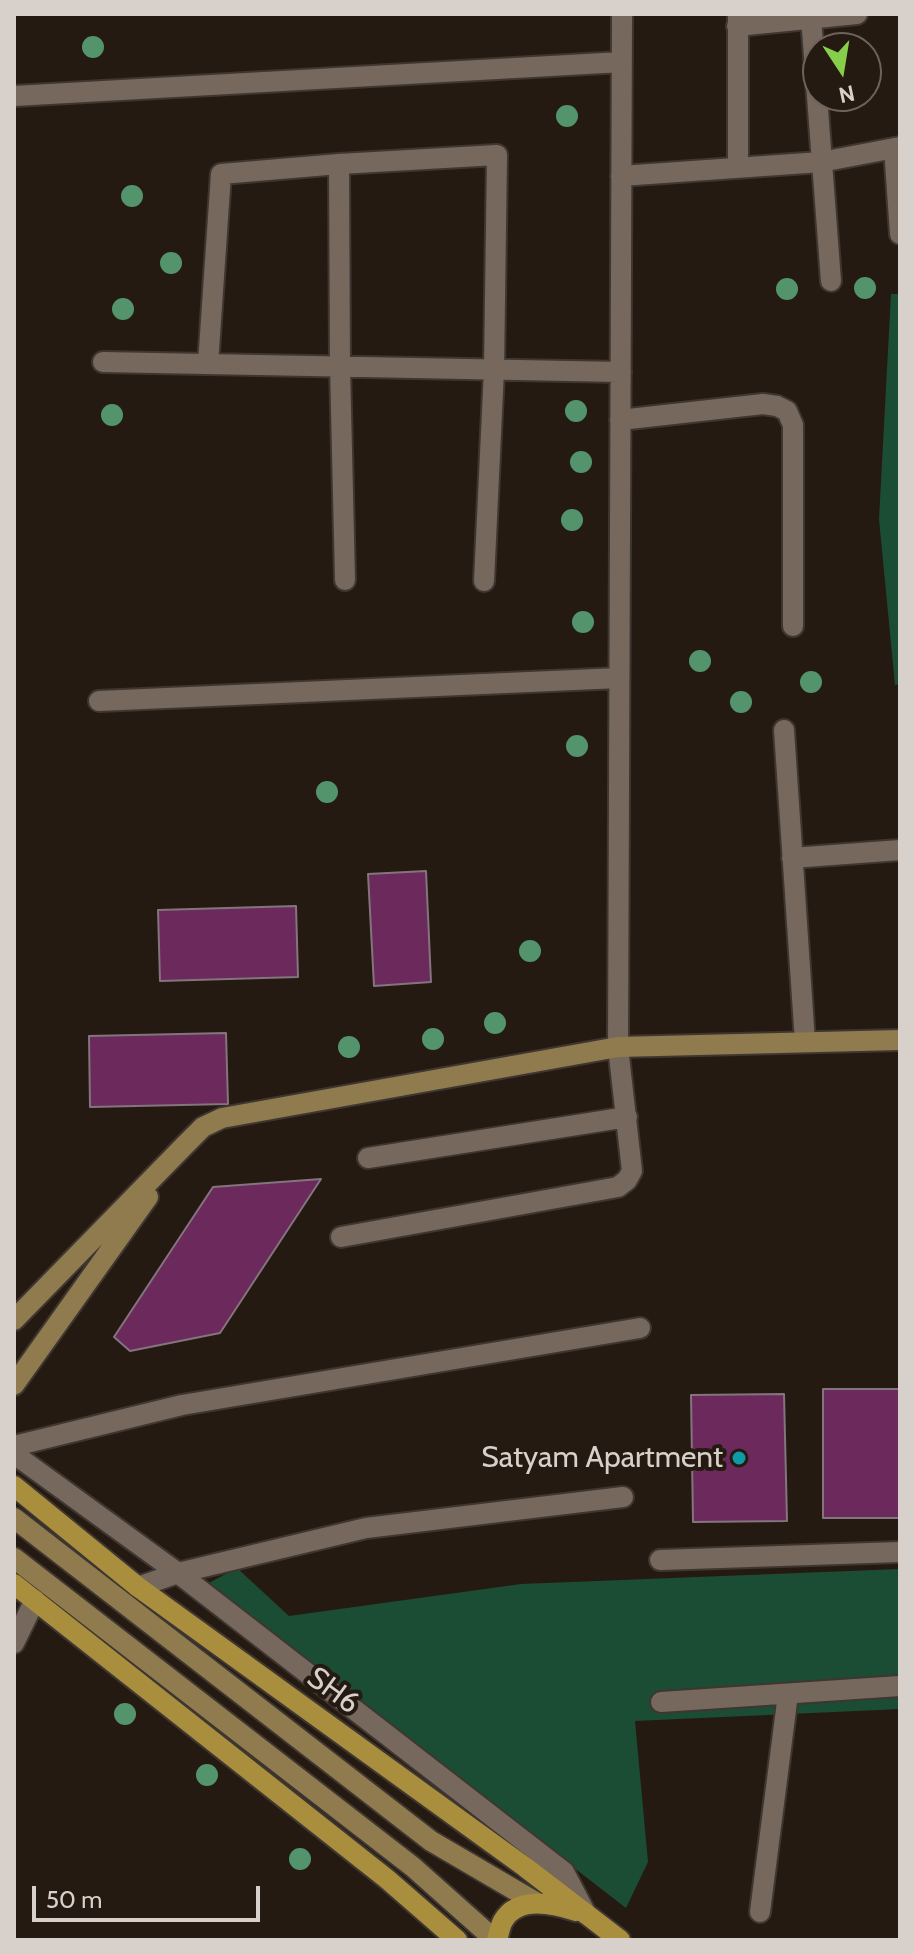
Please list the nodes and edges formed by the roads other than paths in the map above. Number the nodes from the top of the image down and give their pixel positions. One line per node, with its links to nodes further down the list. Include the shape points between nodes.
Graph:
1 (622, 14): 5 (street)
2 (857, 14): 3 (street)
3 (811, 17): 4 (street); 8 (street)
4 (737, 20): 10 (street)
5 (622, 62): 6 (street); 11 (street)
6 (14, 96)
7 (897, 147): 8 (street); 12 (street)
8 (821, 162): 10 (street); 13 (street)
9 (339, 164): 15 (street, via 221,174); 16 (street); 17 (street, via 497,155)
10 (738, 167): 11 (street)
11 (621, 176): 18 (street)
12 (900, 234)
13 (831, 281)
14 (103, 362): 15 (street)
15 (208, 364): 16 (street)
16 (340, 366): 17 (street); 20 (street)
17 (494, 370): 18 (street); 21 (street)
18 (621, 372): 19 (street)
19 (620, 420): 22 (street, via 763,404 787,411 793,425); 23 (street)
20 (345, 580)
21 (484, 581)
22 (793, 626)
23 (619, 678): 24 (street); 30 (street)
24 (99, 701)
25 (784, 730): 27 (street)
26 (900, 850): 27 (street)
27 (792, 858): 29 (street)
28 (900, 1040): 29 (street)
29 (805, 1042): 30 (street)
30 (618, 1047): 31 (street); 32 (street, via 222,1118)
31 (627, 1117): 33 (street); 34 (street, via 632,1171 618,1187)
32 (185, 1145): 35 (street); 37 (street)
33 (368, 1158)
34 (341, 1237)
35 (14, 1320)
36 (640, 1328): 38 (street, via 182,1405)
37 (14, 1385)
38 (14, 1446)
39 (14, 1454): 46 (street)
40 (14, 1486): 48 (main road, SH6)
41 (623, 1497): 46 (street, via 366,1528)
42 (14, 1518): 54 (street, via 431,1841)
43 (900, 1552): 45 (street)
44 (14, 1558): 58 (street, via 413,1867)
45 (660, 1560)
46 (178, 1573): 48 (street); 56 (street, via 564,1872)
47 (14, 1584): 49 (main road)
48 (138, 1587): 56 (main road, SH6)
49 (35, 1600): 50 (street); 57 (main road)
50 (14, 1643)
51 (900, 1686): 52 (street)
52 (788, 1694): 53 (street); 55 (street)
53 (661, 1702)
54 (537, 1903): 56 (main road); 58 (main road, via 503,1919)
55 (760, 1912)
56 (586, 1914): 59 (main road, SH6)
57 (457, 1940)
58 (496, 1940)
59 (620, 1940)

